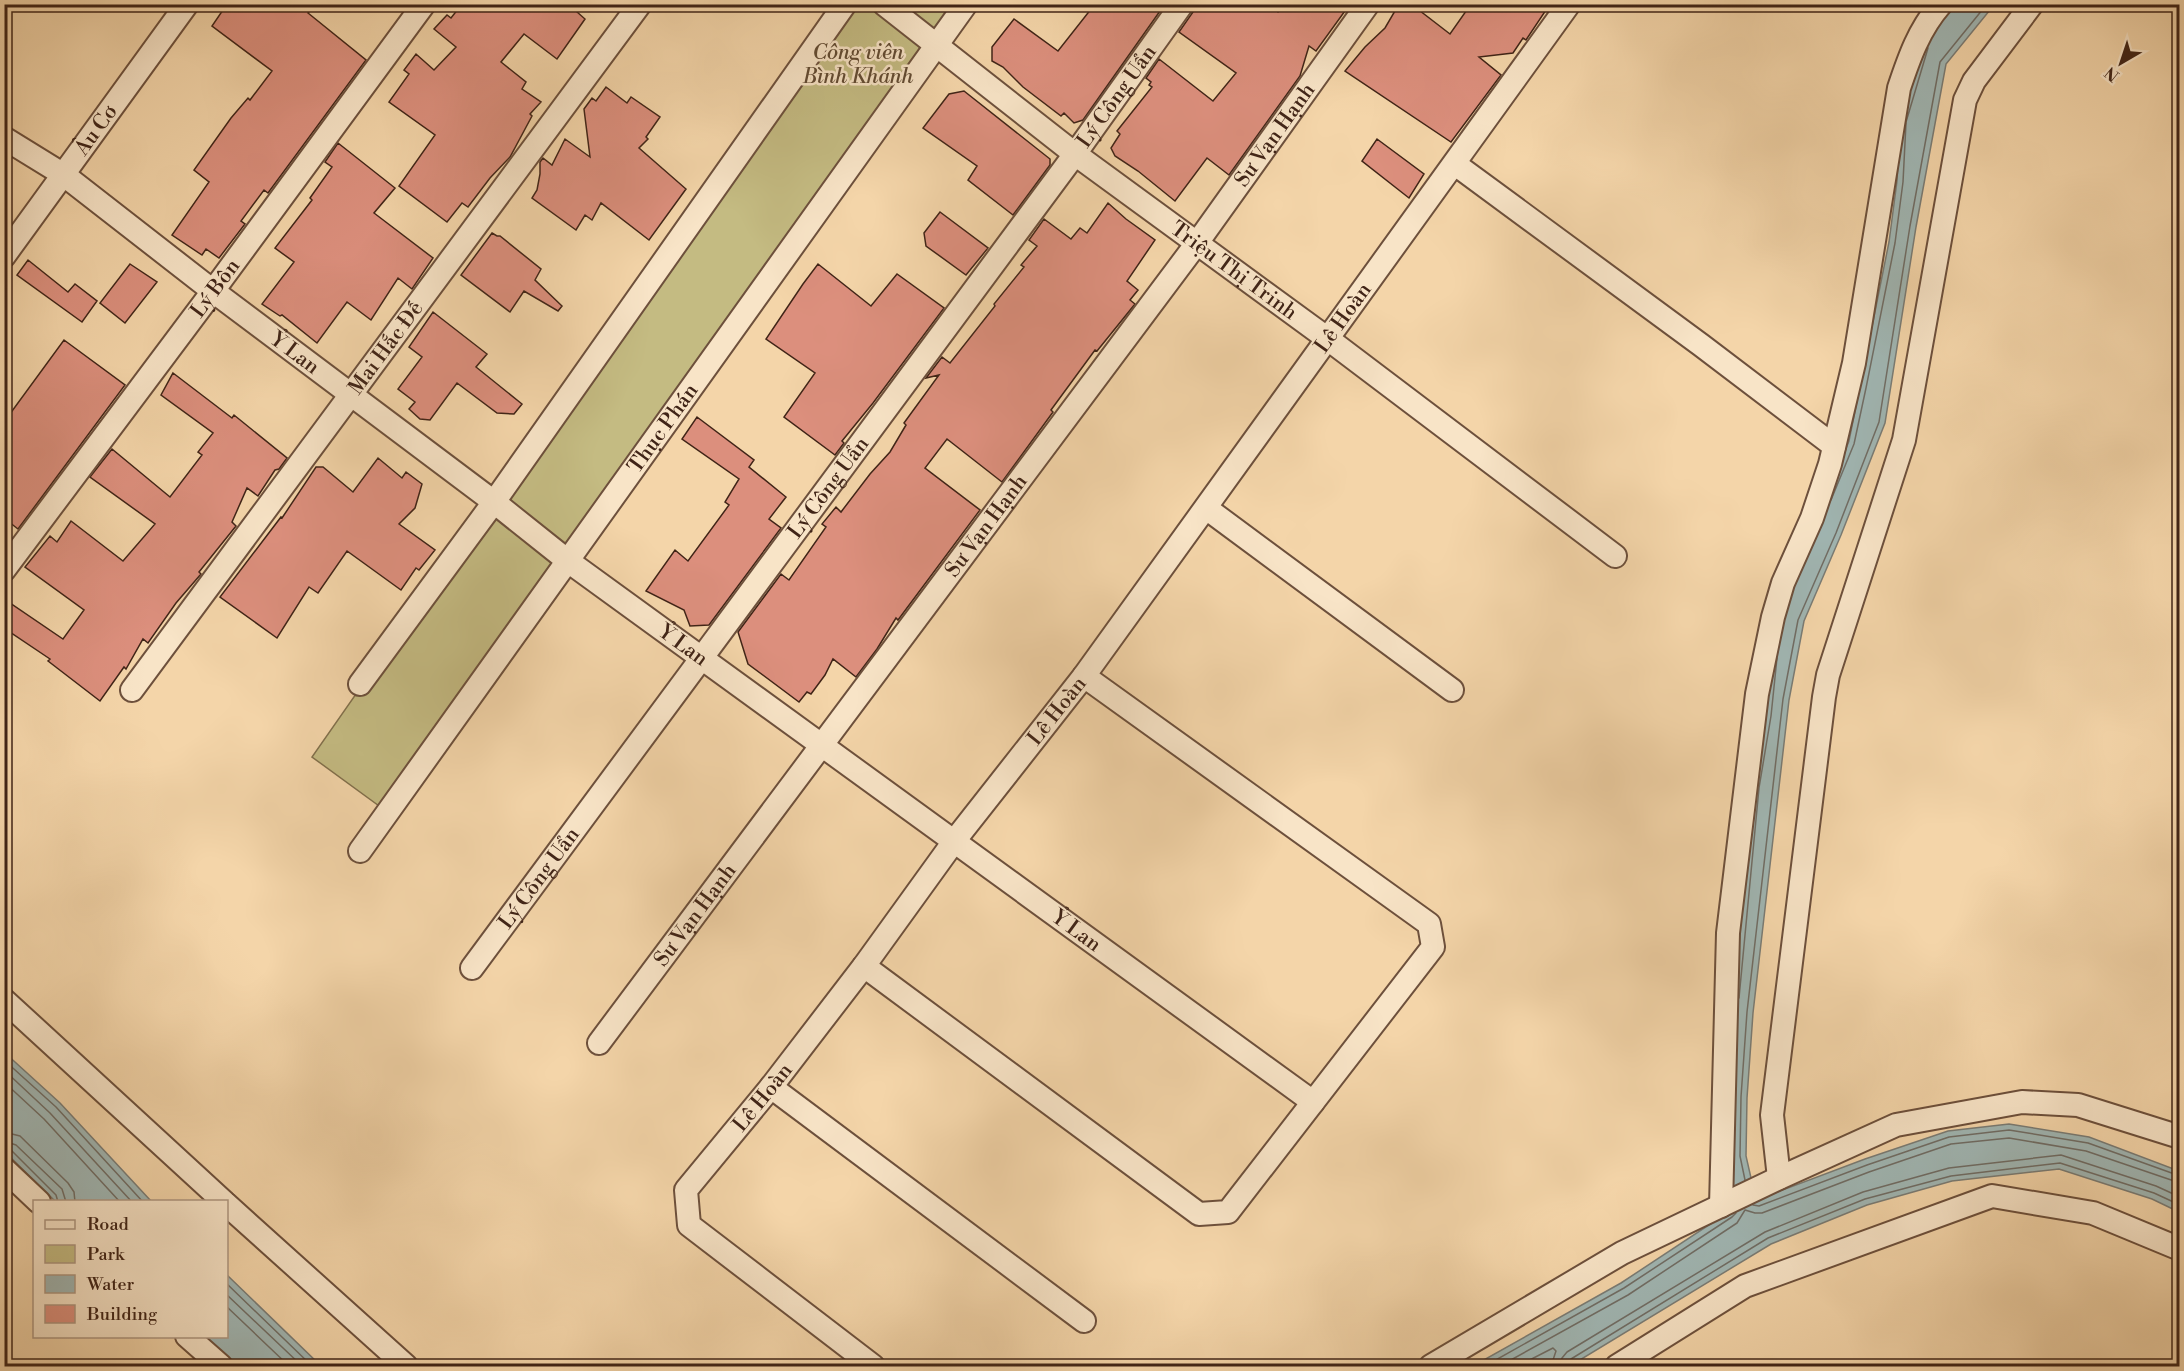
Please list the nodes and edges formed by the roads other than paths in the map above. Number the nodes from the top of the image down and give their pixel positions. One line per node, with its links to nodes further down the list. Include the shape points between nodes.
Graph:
1 (187, 4): 16 (street, Âu Cơ)
2 (424, 4): 19 (street, Lý Bôn)
3 (640, 4): 21 (street, Mai Hắc Đế)
4 (845, 4): 23 (street)
5 (884, 4): 12 (street, Triệu Thị Trinh)
6 (966, 4): 12 (street, Thục Phán)
7 (1182, 4): 14 (street, Lý Công Uẩn)
8 (1368, 4): 17 (street, Sư Vạn Hạnh)
9 (1569, 4): 15 (street, Lê Hoàn)
10 (1941, 4): 22 (street, via 1921,31 1899,88 1854,363)
11 (2032, 4): 44 (street, via 1974,81 1965,100 1906,432 1828,675 1772,1115)
12 (936, 44): 14 (street, Triệu Thị Trinh); 26 (street, Thục Phán)
13 (4, 138): 16 (street, Ỷ Lan)
14 (1076, 154): 17 (street, Triệu Thị Trinh); 28 (street, Lý Công Uẩn)
15 (1455, 164): 20 (street, Lê Hoàn); 22 (street)
16 (64, 176): 18 (street, Âu Cơ); 19 (street, Ỷ Lan)
17 (1197, 243): 20 (street, Triệu Thị Trinh); 33 (street, Sư Vạn Hạnh)
18 (4, 256)
19 (213, 291): 21 (street, Ỷ Lan); 27 (street, Lý Bôn)
20 (1328, 339): 24 (street, Lê Hoàn); 25 (street, Triệu Thị Trinh)
21 (351, 394): 23 (street, Ỷ Lan); 31 (street, Mai Hắc Đế)
22 (1834, 446): 47 (street, via 1812,518 1783,583 1757,694 1728,933)
23 (494, 502): 26 (street, Ỷ Lan); 30 (street)
24 (1206, 508): 29 (street, Lê Hoàn); 32 (street)
25 (1615, 556)
26 (568, 561): 28 (street, Ỷ Lan); 35 (street, Thục Phán)
27 (4, 570)
28 (701, 657): 33 (street, Ỷ Lan); 37 (street, Lý Công Uẩn)
29 (1084, 676): 34 (street, Lê Hoàn); 41 (street, via 1429,924 1433,947)
30 (360, 684)
31 (132, 690)
32 (1452, 690)
33 (822, 747): 34 (street, Ỷ Lan); 39 (street, Sư Vạn Hạnh)
34 (955, 840): 36 (street, Lê Hoàn); 41 (street, Ỷ Lan)
35 (360, 851)
36 (864, 966): 40 (street, Lê Hoàn); 41 (street, via 1199,1214 1228,1212)
37 (472, 968)
38 (4, 1000): 46 (street)
39 (598, 1042)
40 (771, 1087): 50 (street); 54 (street, Lê Hoàn, via 686,1190 688,1225)
41 (1313, 1102)
42 (2180, 1137): 44 (street, via 2078,1105 2022,1102 1896,1125)
43 (4, 1169): 45 (street)
44 (1771, 1182): 47 (street)
45 (37, 1200)
46 (222, 1200)
47 (1723, 1205): 55 (street, via 1622,1253)
48 (228, 1206): 53 (street)
49 (2180, 1249): 56 (street, via 2093,1213 1992,1196 1745,1286)
50 (1084, 1321)
51 (189, 1338): 52 (street)
52 (221, 1366)
53 (406, 1366)
54 (873, 1366)
55 (1431, 1366)
56 (1617, 1366)

